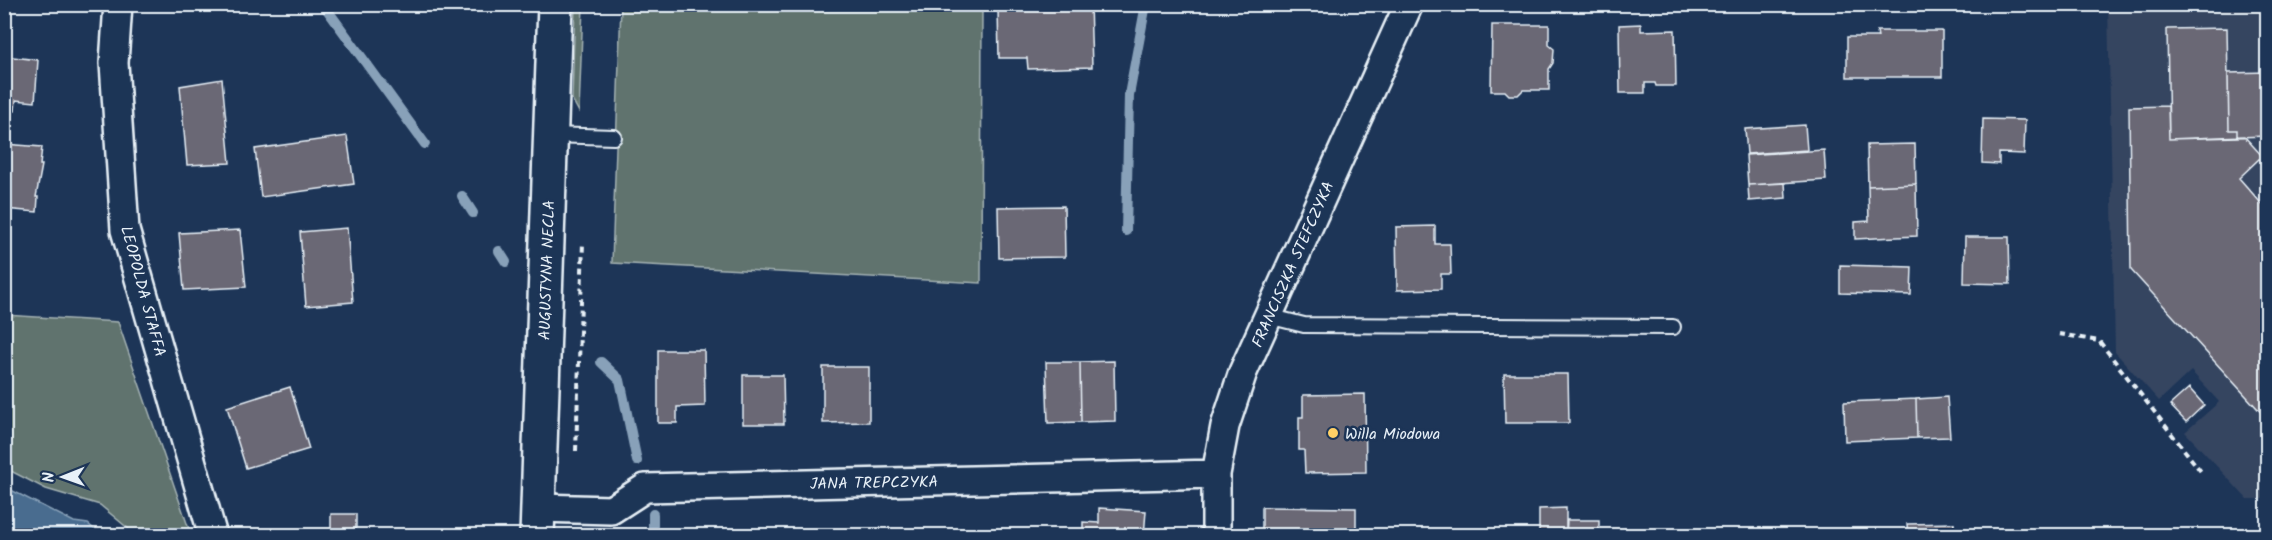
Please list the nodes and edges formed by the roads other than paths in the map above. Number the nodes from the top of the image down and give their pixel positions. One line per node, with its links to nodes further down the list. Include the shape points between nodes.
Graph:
1 (118, 4): 10 (street, LEOPOLDA STAFFA, via 114,63 125,230)
2 (555, 4): 4 (main road, AUGUSTYNA NECLA)
3 (1410, 4): 6 (street, FRANCISZKA STEFCZYKA)
4 (551, 135): 5 (lane); 9 (main road, AUGUSTYNA NECLA)
5 (614, 137)
6 (1268, 316): 7 (lane, via 1304,325); 8 (street, FRANCISZKA STEFCZYKA, via 1225,426)
7 (1673, 327)
8 (1216, 474): 9 (street, JANA TREPCZYKA, via 645,488 611,510); 11 (street, FRANCISZKA STEFCZYKA)
9 (538, 522)
10 (213, 536)
11 (1216, 536)

